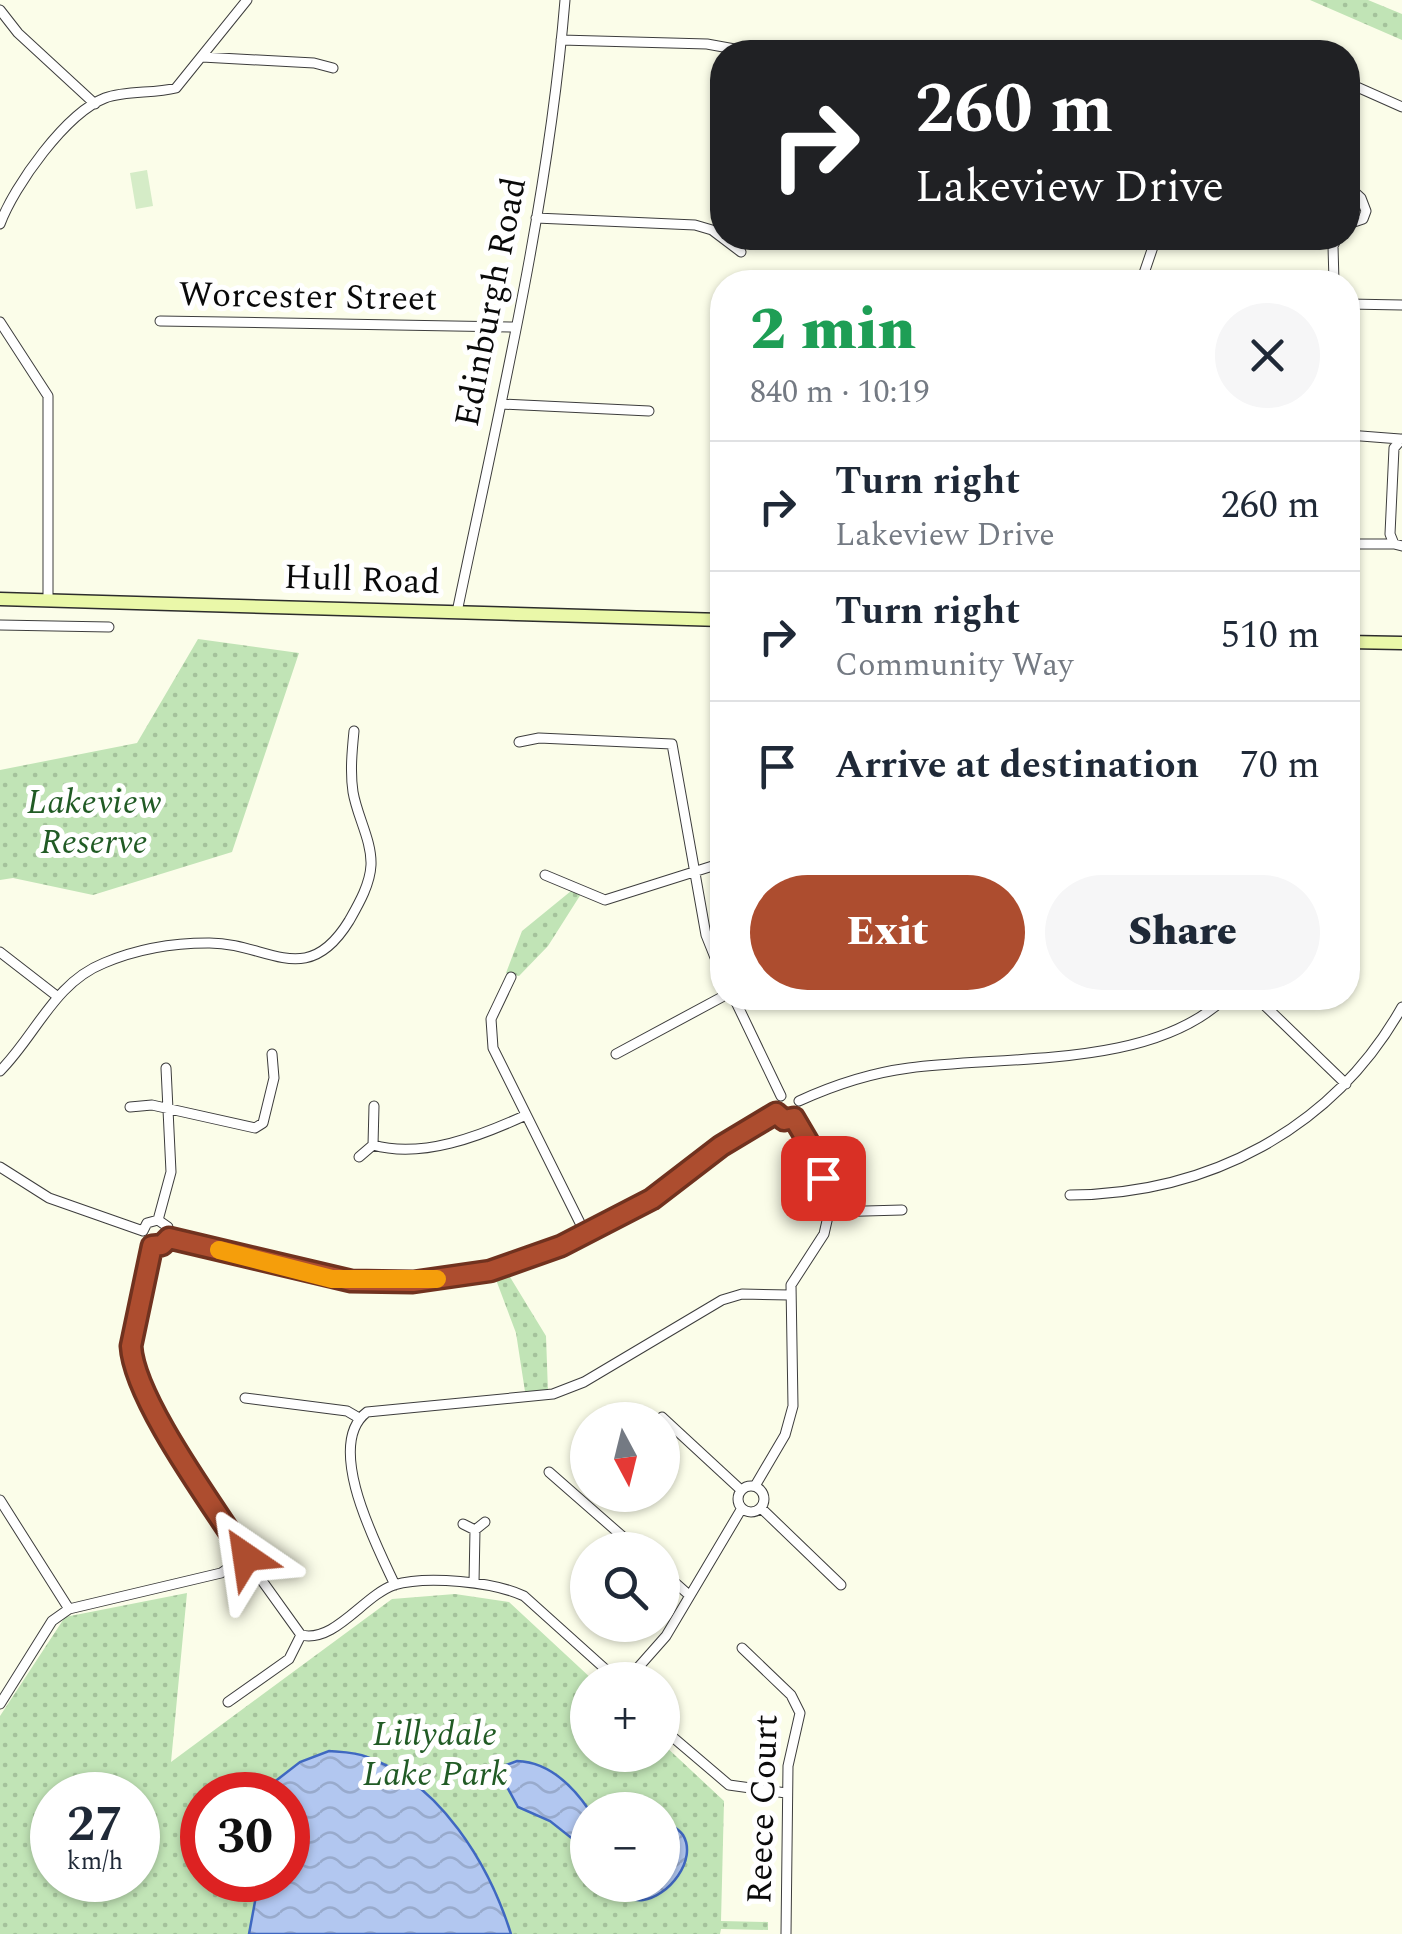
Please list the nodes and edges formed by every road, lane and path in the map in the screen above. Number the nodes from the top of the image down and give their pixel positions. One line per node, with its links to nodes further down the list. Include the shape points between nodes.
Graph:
1 (247, 0): 6 (street)
2 (564, 0): 4 (street, Edinburgh Road)
3 (0, 10): 9 (street)
4 (562, 40): 5 (street); 12 (street, Edinburgh Road)
5 (710, 45)
6 (202, 57): 7 (street); 9 (street, via 176,88)
7 (332, 68)
8 (1360, 89): 10 (street)
9 (95, 104): 11 (street, via 46,152)
10 (1402, 108)
11 (2, 210): 13 (street)
12 (536, 218): 14 (street); 21 (street, Edinburgh Road)
13 (0, 224)
14 (710, 229)
15 (738, 250): 16 (street)
16 (741, 252)
17 (1360, 304): 18 (street)
18 (1402, 305)
19 (160, 321): 21 (street, Worcester Street)
20 (0, 322): 29 (street, via 48,396)
21 (514, 327): 22 (street, Edinburgh Road)
22 (501, 404): 23 (street); 30 (street, Edinburgh Road)
23 (649, 411)
24 (1360, 436): 25 (street)
25 (1401, 439): 27 (street, via 1394,448 1390,534)
26 (1360, 544): 27 (street)
27 (1398, 545)
28 (0, 599): 29 (main road, Hull Road)
29 (48, 600): 30 (main road, Hull Road)
30 (456, 612): 31 (main road, Hull Road)
31 (710, 620)
32 (0, 625): 33 (street)
33 (108, 626)
34 (1402, 643): 35 (main road)
35 (1360, 644)
36 (354, 731): 44 (street, via 352,789 371,865 356,910 326,950 292,961 238,945 156,947 100,964)
37 (519, 742): 39 (street, via 672,744)
38 (710, 866): 39 (street)
39 (696, 871): 40 (street, via 605,900); 41 (street)
40 (545, 874)
41 (710, 945)
42 (0, 952): 44 (street)
43 (511, 977): 61 (street, via 490,1033)
44 (58, 996): 53 (street)
45 (710, 1003): 51 (street)
46 (1402, 1007): 54 (street)
47 (740, 1010): 55 (street)
48 (1210, 1010): 56 (street, via 1151,1041 906,1068)
49 (1269, 1010): 54 (street)
50 (272, 1054): 59 (street, via 274,1078 263,1123 254,1128)
51 (616, 1054)
52 (166, 1068): 59 (street)
53 (0, 1071)
54 (1346, 1084): 66 (street, via 1296,1128 1213,1171 1160,1187)
55 (782, 1096): 56 (street); 60 (street)
56 (799, 1101): 62 (street)
57 (374, 1106): 63 (street)
58 (130, 1107): 59 (street)
59 (170, 1109): 69 (street, via 170,1172)
60 (776, 1113): 62 (street); 71 (street, via 671,1187)
61 (524, 1116): 63 (street, via 436,1145); 71 (street)
62 (794, 1118): 68 (street, via 814,1152)
63 (373, 1145): 64 (street)
64 (360, 1157)
65 (0, 1167): 70 (street, via 48,1198)
66 (1070, 1195)
67 (902, 1210): 68 (street)
68 (829, 1212): 74 (street, via 824,1234 795,1274)
69 (158, 1220): 70 (street); 72 (street)
70 (143, 1231): 73 (street)
71 (585, 1234): 72 (street, via 490,1271 378,1282 332,1279)
72 (169, 1238): 73 (street)
73 (152, 1246): 88 (street, via 132,1362)
74 (789, 1295): 76 (street, via 722,1300 553,1394); 79 (street, via 796,1340 793,1406)
75 (245, 1398): 76 (street)
76 (358, 1418): 91 (street, via 350,1475)
77 (680, 1434): 80 (street)
78 (549, 1472): 87 (street)
79 (754, 1486): 80 (street); 83 (street, via 764,1500)
80 (741, 1490): 82 (street)
81 (0, 1500): 94 (street)
82 (742, 1508): 83 (street); 93 (street)
83 (761, 1508): 90 (street)
84 (485, 1522): 86 (street)
85 (463, 1524): 86 (street)
86 (475, 1530): 89 (street)
87 (617, 1532)
88 (246, 1557): 94 (street, via 222,1573 177,1586); 95 (street)
89 (474, 1583): 91 (street); 97 (street, via 524,1596)
90 (841, 1584)
91 (395, 1585): 95 (street, via 320,1636)
92 (680, 1587): 93 (street)
93 (689, 1595): 98 (street)
94 (69, 1608): 100 (street, via 52,1621)
95 (301, 1635): 99 (street, via 289,1660)
96 (742, 1648): 102 (street, Reece Court, via 797,1704)
97 (597, 1662)
98 (645, 1662)
99 (228, 1702)
100 (0, 1704)
101 (680, 1743): 102 (street, via 730,1786)
102 (786, 1793): 103 (street, Reece Court)
103 (786, 1934)

